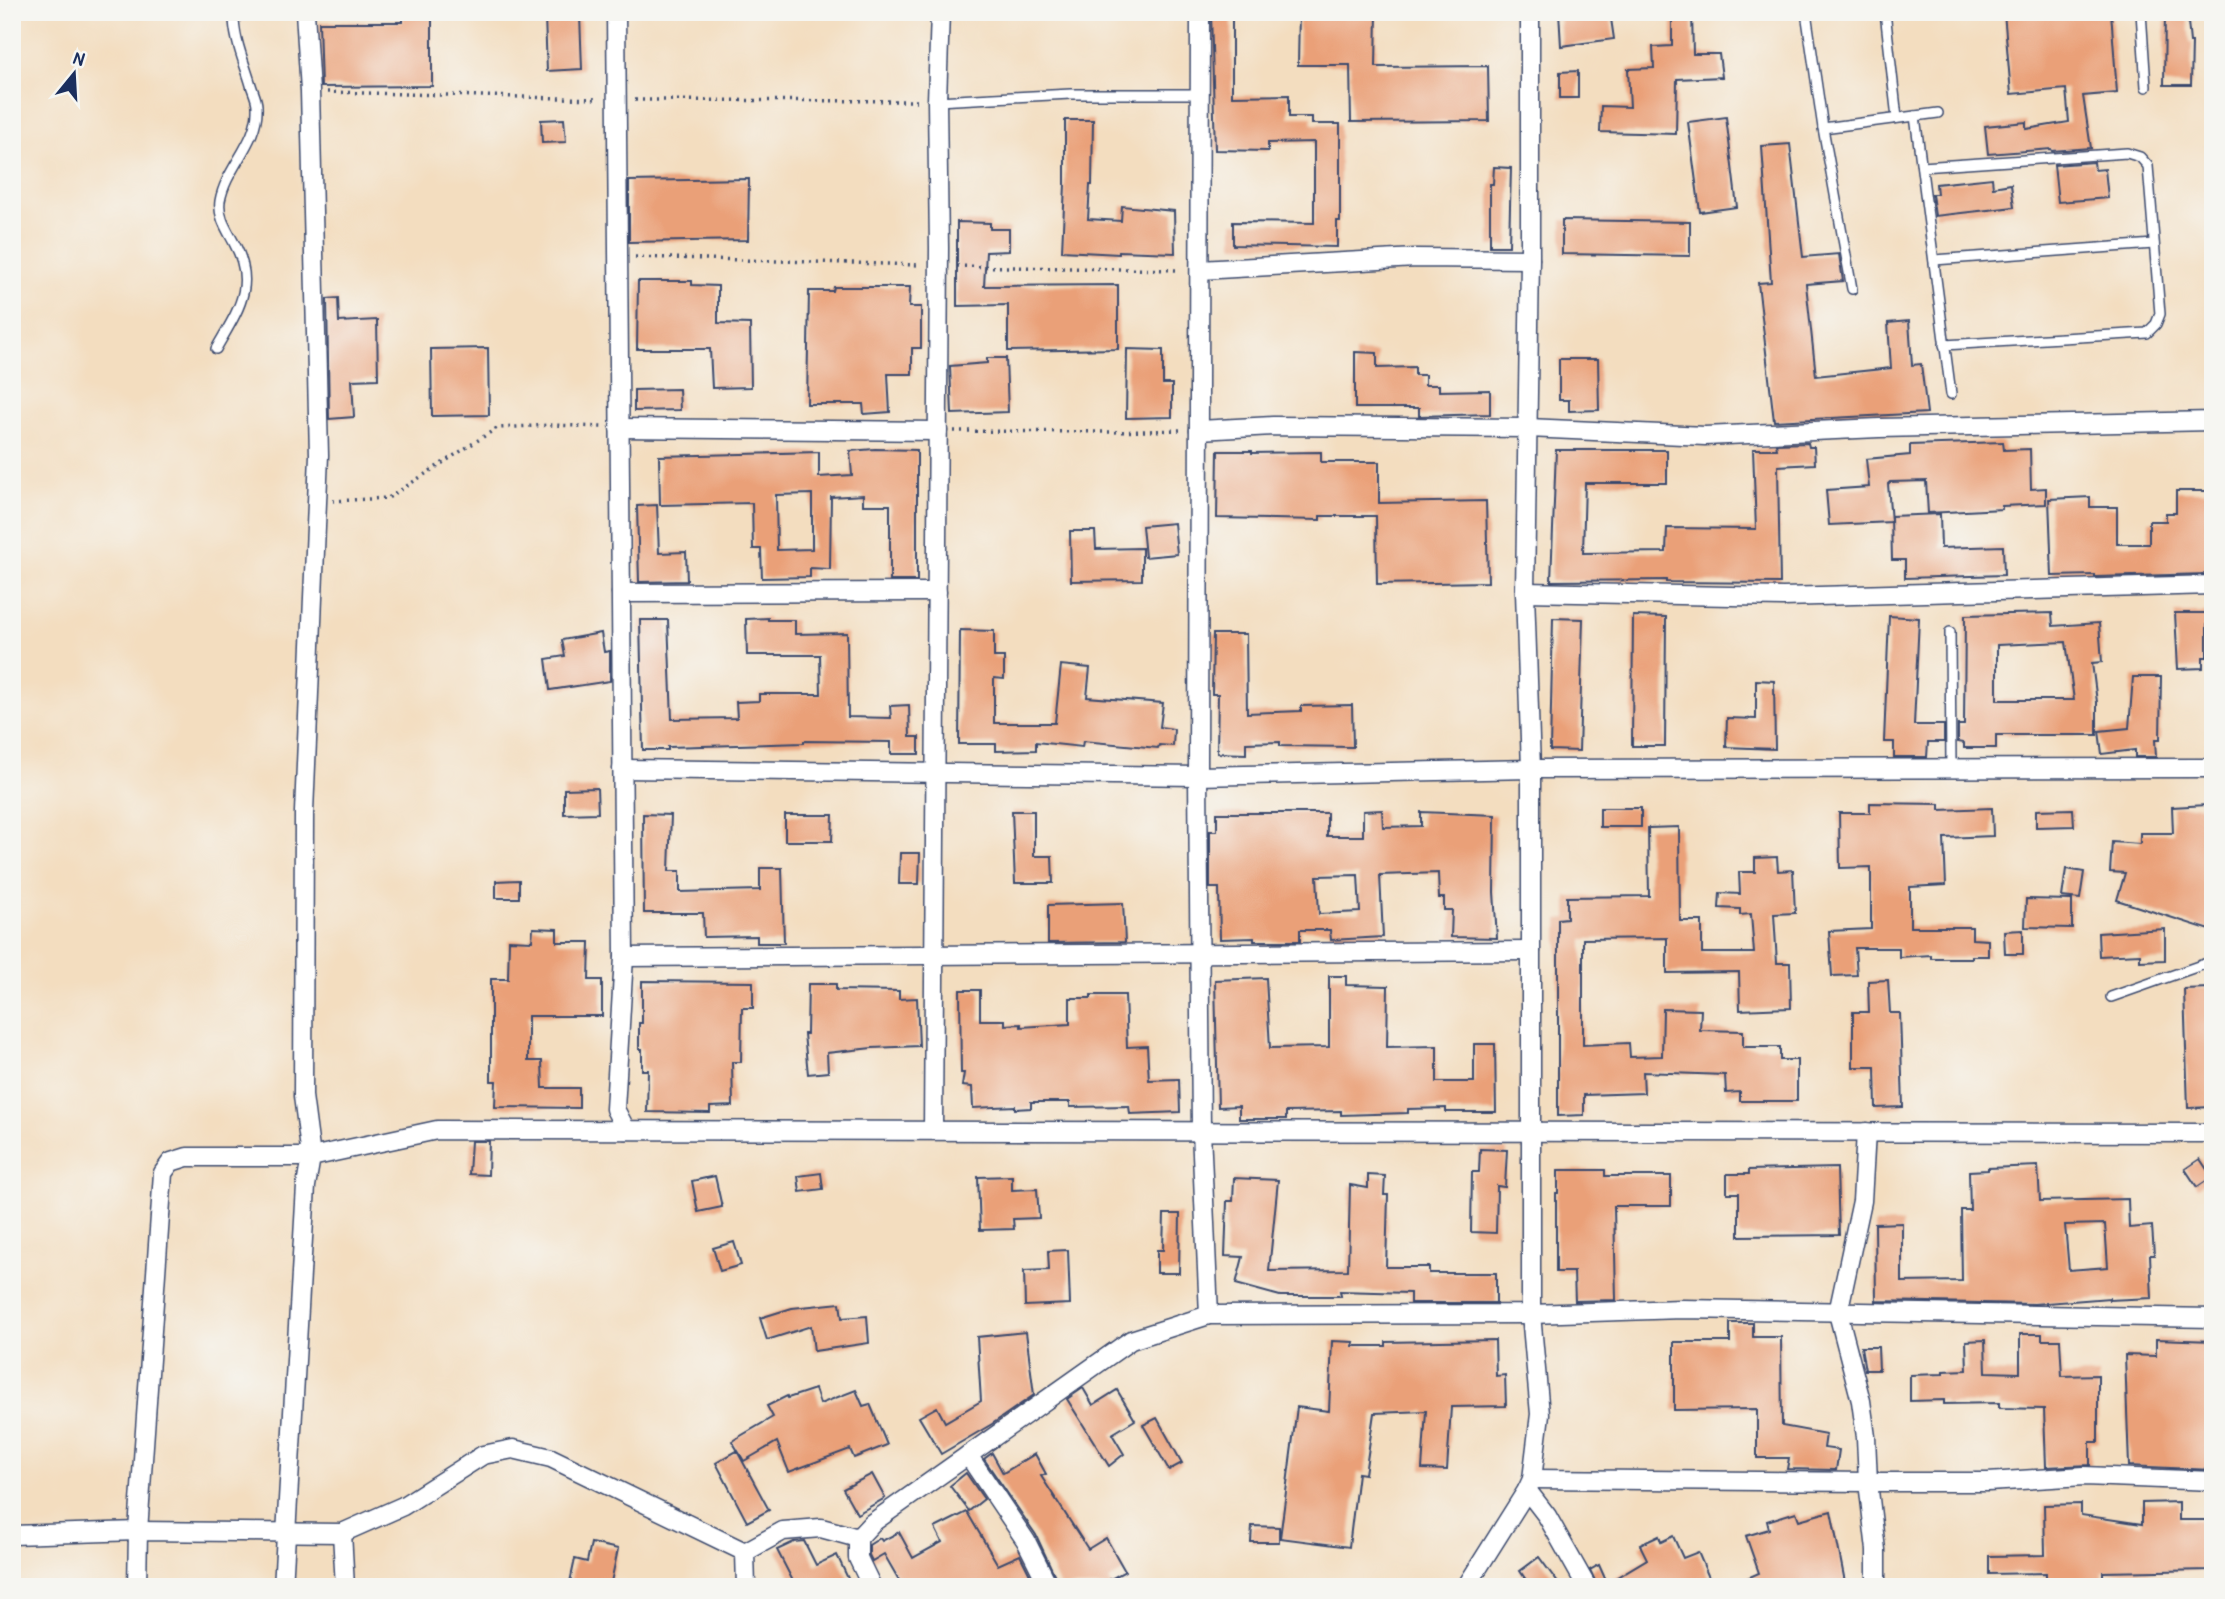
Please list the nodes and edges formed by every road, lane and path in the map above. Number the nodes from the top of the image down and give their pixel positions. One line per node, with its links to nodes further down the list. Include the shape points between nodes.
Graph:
1 (234, 12): 28 (lane, via 237,46 257,105 254,127 220,203 221,220 242,257 246,285 240,307)
2 (305, 12): 11 (street)
3 (616, 12): 13 (street)
4 (940, 12): 14 (street)
5 (1200, 12): 12 (street)
6 (1530, 12): 22 (street)
7 (1806, 12): 18 (lane)
8 (1885, 12): 17 (lane)
9 (2141, 12): 10 (lane)
10 (2146, 87)
11 (310, 91): 13 (path); 35 (street)
12 (1198, 94): 14 (lane); 25 (street)
13 (616, 100): 14 (path); 21 (street)
14 (937, 101): 24 (street)
15 (1938, 113): 16 (lane)
16 (1915, 116): 17 (lane); 19 (lane)
17 (1897, 117): 18 (lane)
18 (1823, 128): 26 (lane)
19 (1922, 167): 20 (lane, via 2127,153 2140,157 2148,166); 23 (lane)
20 (2154, 244): 23 (lane); 27 (lane, via 2160,314 2147,333)
21 (619, 256): 24 (path); 31 (street)
22 (1530, 259): 25 (street, via 1416,258); 32 (street)
23 (1934, 260): 27 (lane)
24 (939, 266): 25 (path); 34 (street)
25 (1200, 270): 33 (street)
26 (1852, 289)
27 (1944, 345): 29 (lane)
28 (216, 349)
29 (1951, 394)
30 (2213, 421): 32 (street, via 1704,436)
31 (619, 428): 34 (street); 35 (path, via 497,428 388,498); 39 (street)
32 (1528, 428): 33 (street, via 1273,426); 38 (street)
33 (1199, 430): 34 (path); 46 (street)
34 (938, 431): 37 (street)
35 (317, 502): 59 (street, via 304,811 303,1096)
36 (2213, 585): 38 (street, via 1783,597)
37 (937, 592): 39 (street); 45 (street)
38 (1525, 592): 44 (street)
39 (621, 593): 43 (street)
40 (1950, 632): 41 (lane)
41 (1951, 768): 42 (street); 44 (street)
42 (2213, 768)
43 (622, 769): 45 (street); 50 (street)
44 (1531, 769): 46 (street); 47 (street)
45 (936, 773): 46 (street); 49 (street)
46 (1198, 776): 48 (street)
47 (1531, 951): 48 (street); 56 (street)
48 (1199, 953): 49 (street); 55 (street)
49 (934, 955): 50 (street); 54 (street)
50 (624, 957): 53 (street, via 615,1109)
51 (2213, 961): 52 (lane)
52 (2111, 996)
53 (626, 1130): 54 (street); 59 (street, via 437,1130)
54 (933, 1130): 55 (street)
55 (1201, 1131): 56 (street); 62 (street)
56 (1532, 1131): 57 (street); 61 (street)
57 (1866, 1132): 58 (street); 60 (street, via 1862,1202)
58 (2213, 1133)
59 (311, 1157): 68 (street, via 187,1157 171,1162 163,1173); 69 (street)
60 (1839, 1313): 61 (street, via 1682,1308); 63 (street); 65 (street, via 1861,1401)
61 (1531, 1314): 62 (street); 67 (street, via 1540,1414)
62 (1209, 1315): 64 (street, via 1131,1340)
63 (2213, 1318)
64 (968, 1455): 72 (street, via 872,1523); 79 (street, via 1026,1541)
65 (1868, 1482): 66 (street, via 2084,1476); 67 (street); 82 (street)
66 (2213, 1482)
67 (1530, 1484): 80 (street); 81 (street)
68 (138, 1531): 69 (street); 71 (street); 74 (street)
69 (286, 1532): 70 (street); 75 (street)
70 (342, 1533): 73 (street, via 403,1506 483,1455 513,1450 551,1458); 76 (street)
71 (12, 1535)
72 (858, 1538): 73 (street, via 821,1528 783,1531); 78 (street, via 858,1558)
73 (745, 1552): 77 (street)
74 (137, 1587)
75 (283, 1587)
76 (345, 1587)
77 (746, 1587)
78 (872, 1587)
79 (1049, 1587)
80 (1466, 1587)
81 (1587, 1587)
82 (1876, 1587)

